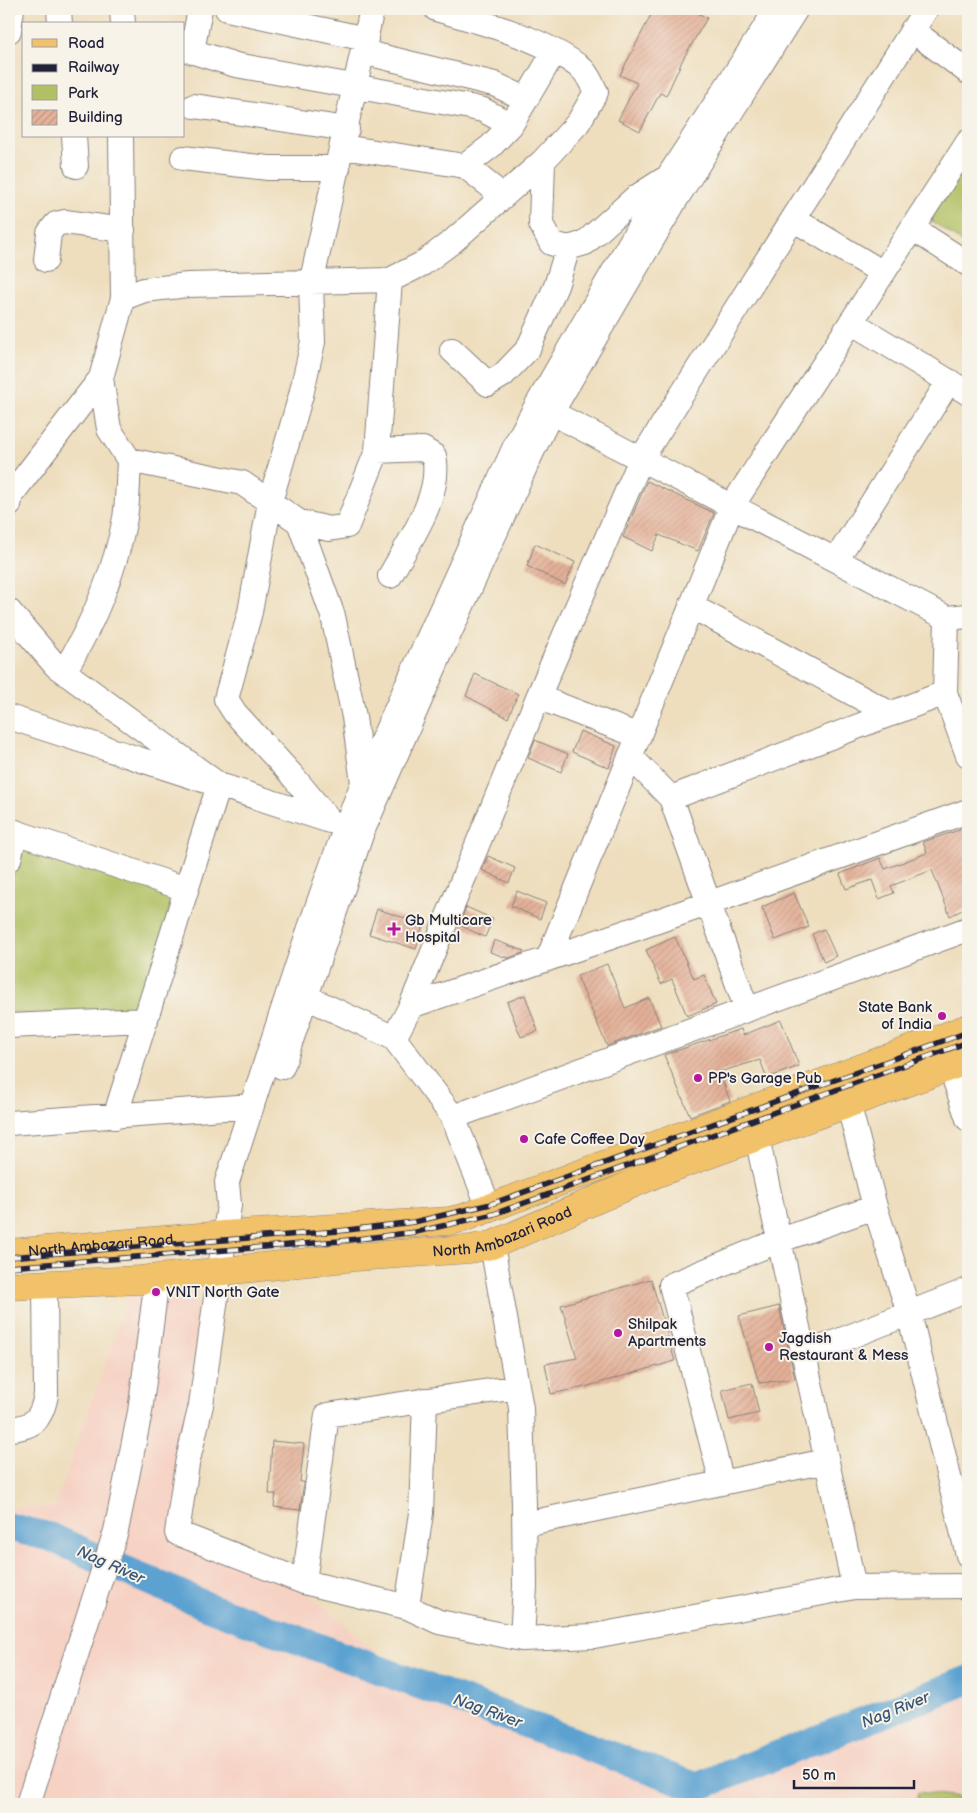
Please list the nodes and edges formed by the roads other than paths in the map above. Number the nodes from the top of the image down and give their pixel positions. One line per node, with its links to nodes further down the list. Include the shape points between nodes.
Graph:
1 (12, 9): 14 (street)
2 (59, 9): 11 (street)
3 (122, 9): 12 (street)
4 (200, 9): 16 (street)
5 (227, 9): 15 (street)
6 (372, 9): 15 (street)
7 (436, 9): 17 (street, via 514,33)
8 (777, 9): 31 (street)
9 (796, 9): 47 (street)
10 (926, 9): 13 (street)
11 (60, 22)
12 (123, 22)
13 (912, 30): 18 (street); 33 (street)
14 (9, 31)
15 (365, 45): 19 (street); 20 (street, via 494,84)
16 (188, 50): 19 (street, via 236,65)
17 (554, 52): 20 (street); 28 (street, via 584,70 596,92 578,123)
18 (968, 72)
19 (356, 87): 22 (street, via 483,110); 26 (street)
20 (526, 99): 22 (street)
21 (194, 106): 26 (street)
22 (511, 125): 30 (street)
23 (74, 138): 29 (street)
24 (121, 138): 35 (street)
25 (968, 142): 34 (street)
26 (342, 148): 27 (street, via 268,168); 30 (street); 41 (street)
27 (183, 158)
28 (543, 161): 32 (street); 36 (street, via 541,224 551,243)
29 (76, 166)
30 (465, 166): 32 (street)
31 (668, 177): 36 (street, via 635,198 585,243); 47 (street)
32 (503, 196): 40 (street, via 453,241 422,264)
33 (793, 219): 39 (street); 49 (street)
34 (912, 228): 38 (street); 39 (street)
35 (123, 230): 37 (street, via 65,222 56,224 49,233); 42 (street)
36 (568, 248): 44 (street, via 538,330 528,349 503,375 488,384)
37 (46, 260)
38 (968, 264)
39 (883, 273): 43 (street)
40 (390, 280): 41 (street); 48 (street)
41 (311, 284): 42 (street, via 231,282 188,285 144,290); 51 (street, via 313,342 302,395)
42 (123, 298): 45 (street)
43 (851, 322): 46 (street); 53 (street)
44 (452, 350)
45 (101, 378): 50 (street, via 109,429); 52 (street, via 11,495)
46 (958, 387): 55 (street)
47 (544, 409): 49 (street); 67 (street, via 517,442); 71 (street, via 445,643)
48 (377, 451): 54 (street, via 347,526 329,529); 56 (street, via 423,449 434,456 436,464 427,508)
49 (641, 459): 53 (street); 62 (street)
50 (129, 460): 51 (street, via 242,483); 60 (street, via 125,517 116,557 85,638)
51 (270, 502): 54 (street); 71 (street, via 250,612 226,699 291,774)
52 (9, 505)
53 (732, 506): 55 (street); 57 (street)
54 (299, 522): 67 (street, via 333,616 354,717)
55 (836, 560): 59 (street)
56 (390, 576)
57 (691, 606): 63 (street); 65 (street)
58 (9, 611): 60 (street)
59 (958, 617): 61 (street)
60 (64, 672): 68 (street)
61 (946, 694): 63 (street); 66 (street)
62 (538, 697): 65 (street); 79 (street)
63 (891, 714): 69 (street)
64 (9, 717): 68 (street)
65 (634, 746): 69 (street); 77 (street)
66 (968, 755)
67 (363, 783): 71 (street)
68 (219, 785): 71 (street); 74 (street)
69 (671, 798): 75 (street)
70 (968, 811): 75 (street)
71 (346, 826): 78 (street)
72 (12, 831): 73 (street); 74 (street)
73 (9, 859)
74 (186, 889): 81 (street)
75 (710, 903): 77 (street); 80 (street)
76 (968, 929): 80 (street)
77 (548, 959): 79 (street)
78 (297, 992): 84 (street); 87 (street); 93 (street, via 243,1187)
79 (411, 1006): 84 (street)
80 (747, 1010): 89 (street)
81 (146, 1020): 82 (street); 88 (street)
82 (9, 1026)
83 (968, 1028): 92 (main road, North Ambazari Road)
84 (394, 1038): 89 (street)
85 (959, 1063): 86 (main road, North Ambazari Road); 90 (street)
86 (848, 1102): 92 (main road, North Ambazari Road); 94 (street)
87 (252, 1106): 88 (street); 93 (street, via 227,1182)
88 (115, 1117): 91 (street)
89 (453, 1117): 95 (street)
90 (968, 1119)
91 (9, 1123)
92 (754, 1123): 95 (main road, North Ambazari Road); 97 (street); 98 (main road, North Ambazari Road, via 660,1172)
93 (228, 1204): 96 (street)
94 (876, 1207): 97 (street); 105 (street)
95 (490, 1210): 96 (main road, North Ambazari Road, via 449,1221)
96 (224, 1235): 99 (main road, North Ambazari Road); 100 (street)
97 (778, 1241): 106 (street); 111 (street, via 671,1285)
98 (492, 1245): 100 (main road, North Ambazari Road); 107 (street)
99 (9, 1253)
100 (218, 1272): 102 (main road, North Ambazari Road); 114 (street, via 201,1404 177,1533)
101 (46, 1284): 102 (main road, North Ambazari Road); 103 (main road, North Ambazari Road); 109 (street, via 46,1395 43,1409 26,1428)
102 (157, 1285): 119 (street, via 140,1412 116,1531)
103 (9, 1286)
104 (968, 1290): 105 (street)
105 (909, 1313): 106 (street); 113 (street)
106 (803, 1355): 110 (street)
107 (517, 1387): 108 (street); 112 (street)
108 (425, 1400): 114 (street, via 327,1415); 117 (street, via 421,1514)
109 (9, 1430)
110 (826, 1461): 111 (street); 116 (street)
111 (722, 1483): 112 (street)
112 (525, 1524): 118 (street)
113 (968, 1554)
114 (304, 1582): 117 (street)
115 (968, 1586): 116 (street)
116 (854, 1587): 118 (street, via 594,1636)
117 (407, 1607): 118 (street, via 440,1622)
118 (522, 1639)
119 (28, 1804)

